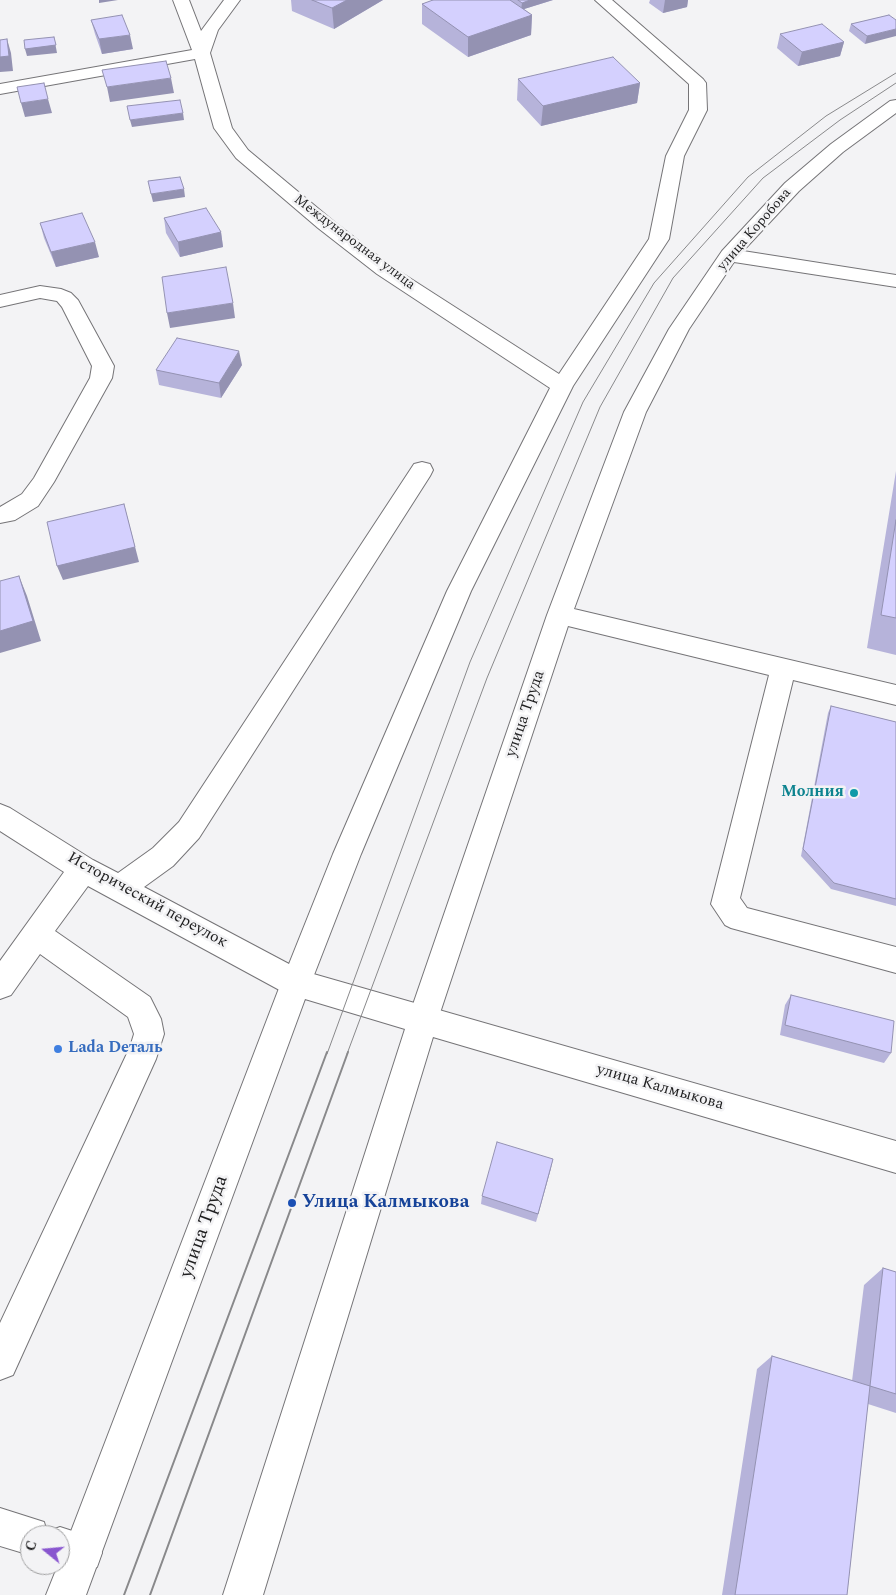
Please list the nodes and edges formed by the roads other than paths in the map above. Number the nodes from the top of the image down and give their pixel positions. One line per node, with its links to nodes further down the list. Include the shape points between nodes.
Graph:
1 (180, 0): 4 (street, Международная улица)
2 (232, 0): 4 (street, via 210,30)
3 (603, 0): 10 (street, улица Труда, via 698,83 698,110 675,156 658,239)
4 (202, 53): 5 (street); 10 (street, Международная улица, via 223,128 242,154 384,270)
5 (0, 88)
6 (896, 105): 7 (street, улица Коробова, via 837,148 792,187)
7 (730, 255): 8 (street); 11 (street, улица Коробова, via 679,328)
8 (896, 281)
9 (0, 301): 13 (street, via 40,292 64,297 76,312 103,372 43,482 30,500)
10 (562, 386): 22 (street, улица Труда, via 459,591 346,854)
11 (635, 412): 14 (street, улица Труда)
12 (422, 470): 19 (street, via 189,830 163,857)
13 (0, 516)
14 (559, 615): 15 (street); 24 (street, улица Труда)
15 (783, 668): 16 (street); 21 (street, via 726,904 735,916 742,919)
16 (896, 695)
17 (0, 816): 18 (street, Исторический переулок)
18 (83, 869): 19 (street, Исторический переулок); 20 (street)
19 (120, 888): 22 (street, Исторический переулок)
20 (37, 935): 23 (street); 26 (street, via 139,1007 146,1019 148,1034 144,1049)
21 (896, 960)
22 (296, 983): 24 (street); 29 (street, улица Труда)
23 (0, 985)
24 (423, 1018): 25 (street, улица Калмыкова); 31 (street, улица Труда)
25 (896, 1157)
26 (0, 1362)
27 (0, 1527): 28 (street)
28 (20, 1533)
29 (72, 1549): 30 (street, улица Труда)
30 (66, 1595)
31 (244, 1595)

